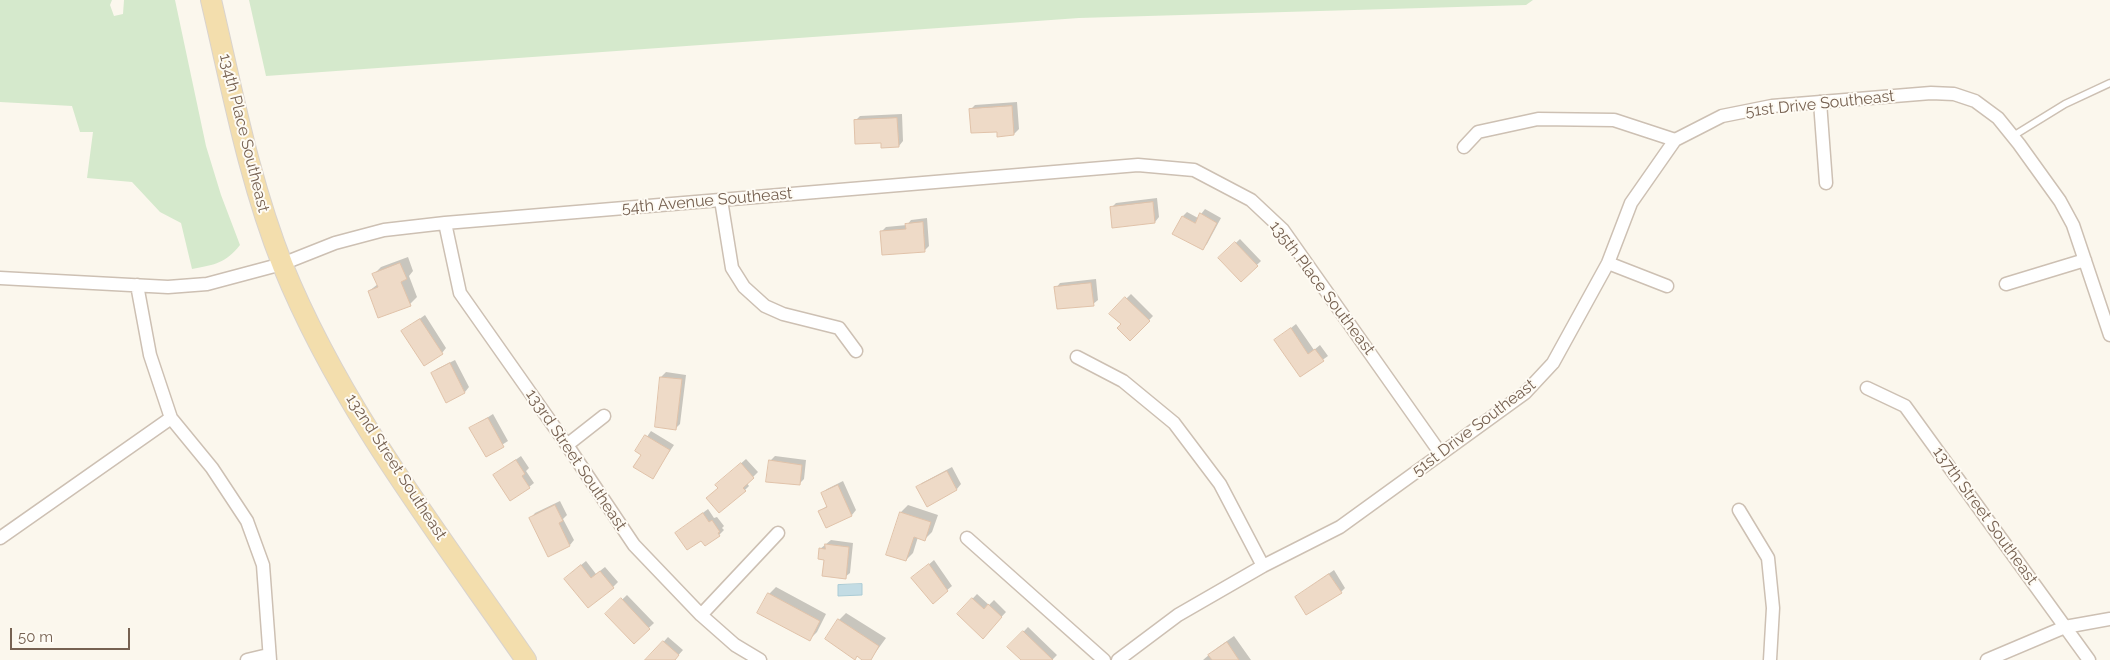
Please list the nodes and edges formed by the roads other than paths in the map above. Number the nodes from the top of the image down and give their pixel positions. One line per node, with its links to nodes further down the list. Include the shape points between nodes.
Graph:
1 (211, 0): 13 (main road, 134th Place Southeast, via 260,200)
2 (2110, 83): 4 (lane, via 2065,104)
3 (1820, 102): 4 (street, 51st Drive Southeast, via 1954,94 1974,101 1998,118); 5 (street, 51st Drive Southeast, via 1772,106 1722,116); 8 (street)
4 (2013, 136): 11 (street, 51st Drive Southeast, via 2060,201 2073,225)
5 (1675, 140): 6 (street, via 1614,120 1538,119 1478,132); 12 (street, 51st Drive Southeast, via 1631,203)
6 (1464, 147)
7 (1138, 165): 9 (street, 54th Avenue Southeast); 25 (street, 135th Place Southeast, via 1194,170 1251,200 1283,230)
8 (1826, 184)
9 (721, 200): 10 (street, 54th Avenue Southeast); 19 (street, via 732,268 744,287 765,306 783,314 839,328)
10 (445, 223): 13 (street, 54th Avenue Southeast, via 384,230 335,243); 24 (street, 133rd Street Southeast, via 460,293)
11 (2085, 260): 15 (street); 18 (street, 51st Drive Southeast)
12 (1608, 263): 17 (street); 25 (street, 51st Drive Southeast, via 1553,363 1525,393)
13 (282, 264): 16 (street, 54th Avenue Southeast, via 207,284); 36 (main road, 132nd Street Southeast, via 329,361 382,452)
14 (0, 278): 16 (street, 54th Avenue Southeast)
15 (2006, 284)
16 (137, 285): 23 (street, via 150,355)
17 (1667, 286)
18 (2110, 335)
19 (856, 351)
20 (1077, 357): 30 (street, via 1124,381 1174,423 1220,484)
21 (1867, 388): 33 (street, 137th Street Southeast, via 1905,406)
22 (604, 416): 24 (street)
23 (171, 418): 28 (street); 34 (street, via 212,468 247,522 263,565)
24 (567, 445): 31 (street, 133rd Street Southeast, via 634,545)
25 (1442, 454): 30 (street, 51st Drive Southeast, via 1340,527)
26 (1739, 510): 40 (street, via 1768,558 1773,608)
27 (778, 534): 31 (street)
28 (0, 538)
29 (967, 538): 38 (street)
30 (1263, 566): 39 (street, 51st Drive Southeast, via 1178,615)
31 (701, 615): 37 (street, 133rd Street Southeast, via 735,645)
32 (2110, 619): 33 (street)
33 (2066, 627): 41 (street); 42 (street, 137th Street Southeast)
34 (269, 657): 35 (street)
35 (247, 660)
36 (526, 660)
37 (760, 660)
38 (1104, 660)
39 (1118, 660)
40 (1770, 660)
41 (1987, 660)
42 (2089, 660)

